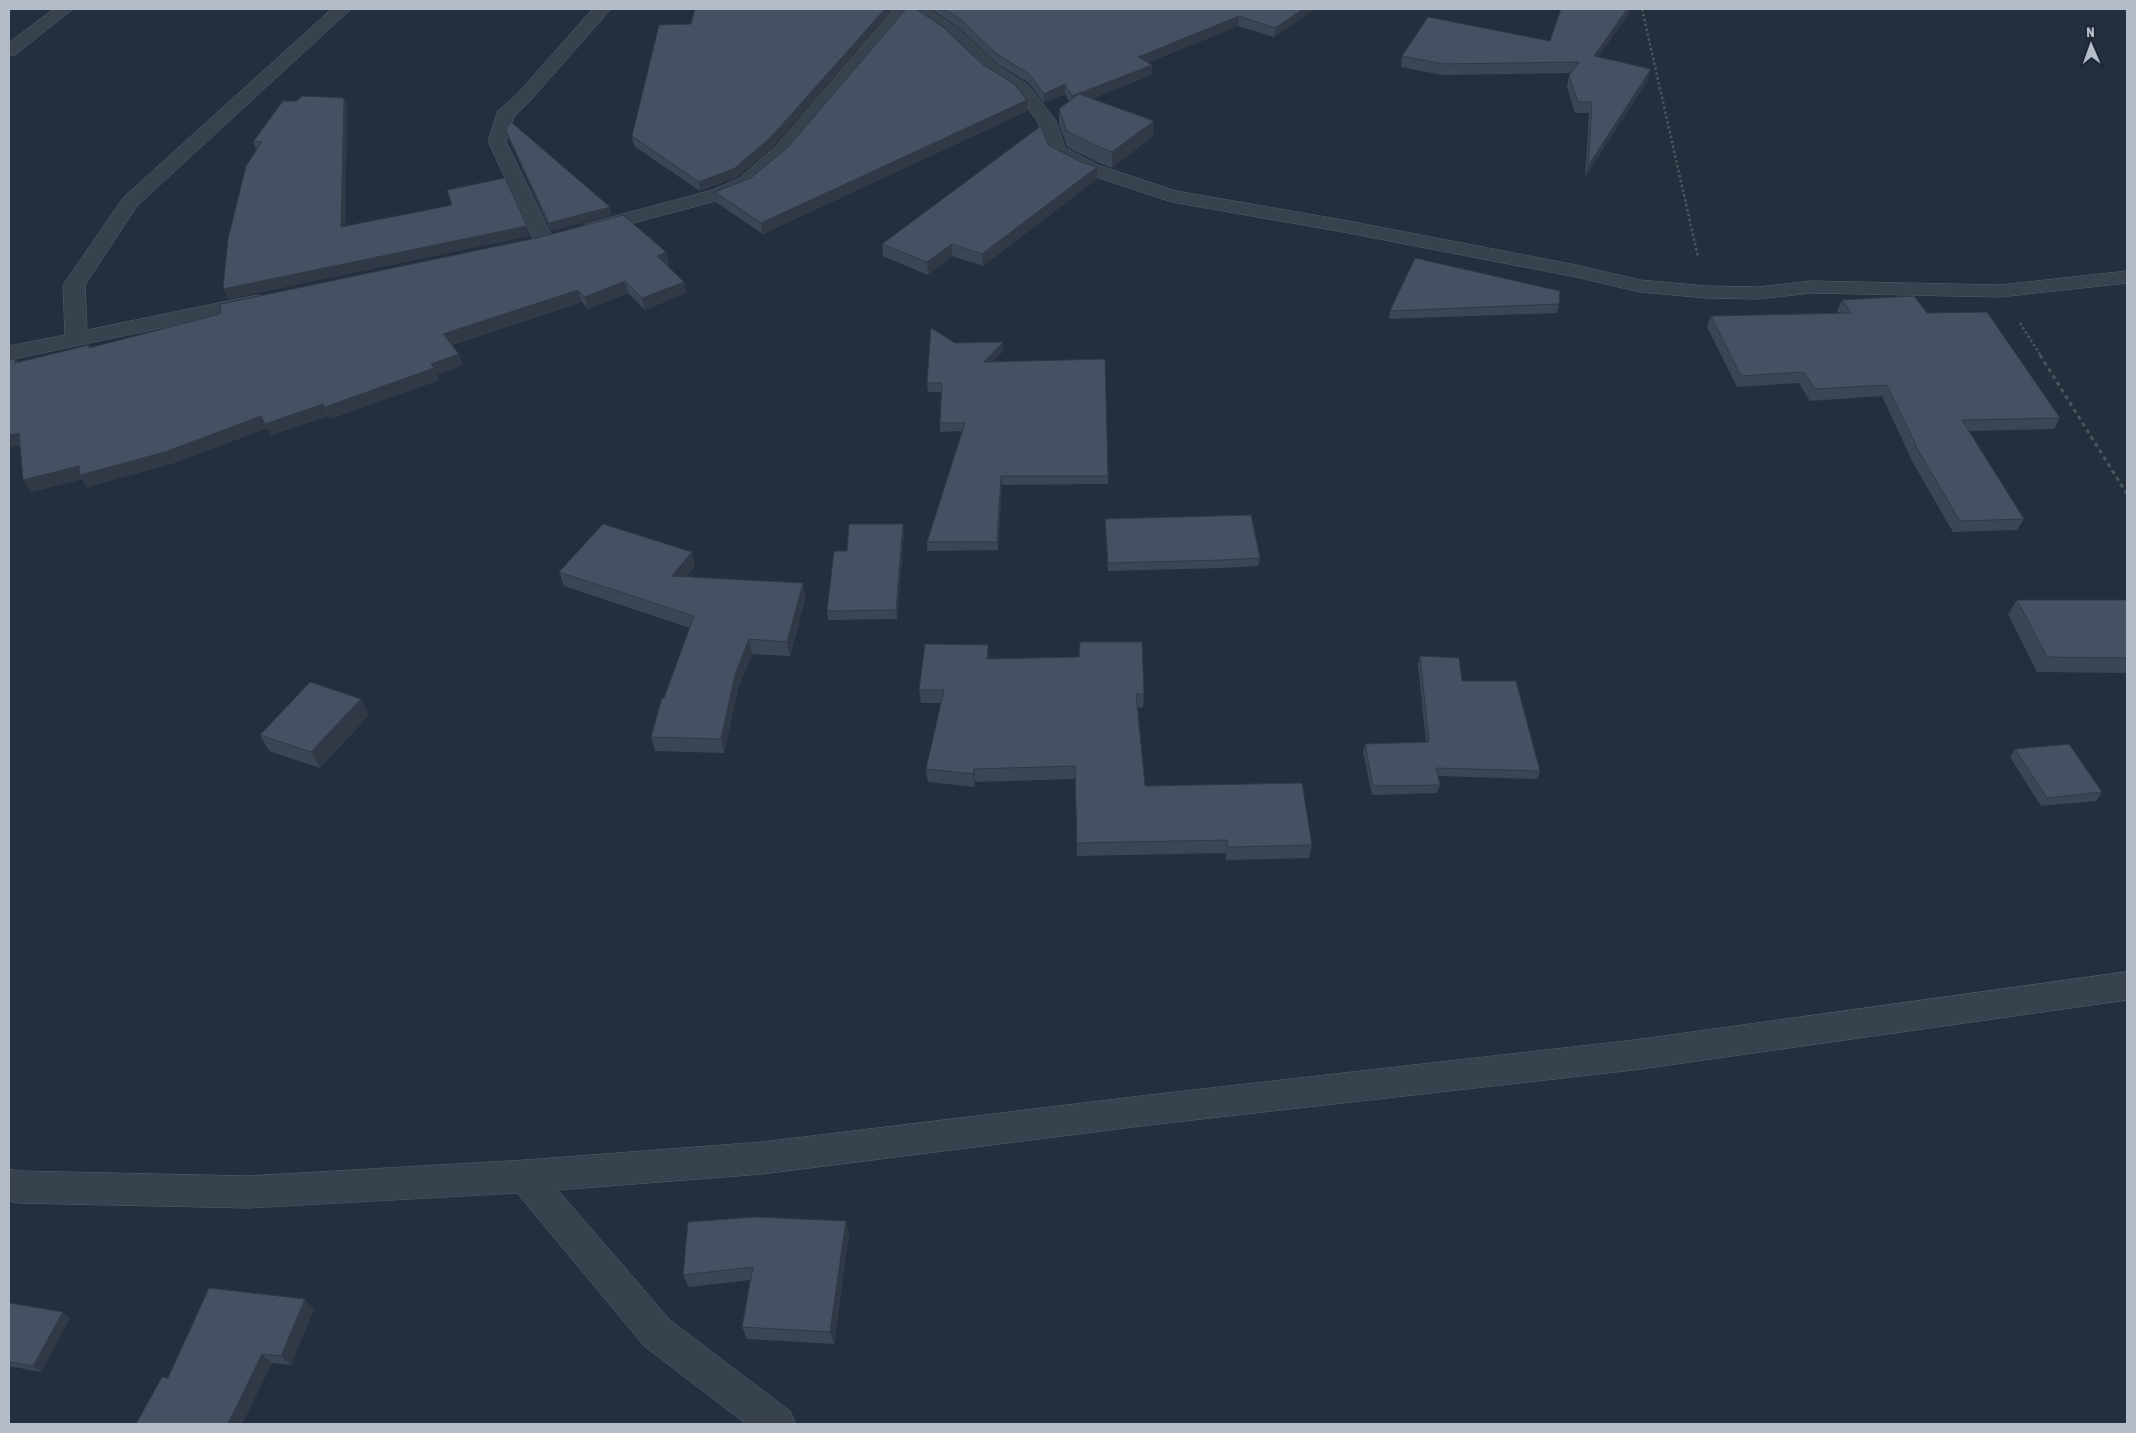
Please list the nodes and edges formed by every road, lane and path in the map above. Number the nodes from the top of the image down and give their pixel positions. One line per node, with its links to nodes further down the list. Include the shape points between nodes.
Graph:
1 (64, 9): 6 (street)
2 (342, 9): 11 (street, via 130,202 74,284)
3 (602, 9): 4 (street, via 505,115 497,141 550,239 716,195 745,184 782,151)
4 (904, 9): 9 (street, via 922,12 950,32 990,70 1022,90 1047,121 1056,151 1090,169 1172,196 1343,226 1640,286)
5 (1642, 9): 9 (path)
6 (9, 51)
7 (2127, 277): 8 (street)
8 (2000, 291): 9 (street, via 1812,287 1758,293); 13 (path)
9 (1706, 292)
10 (271, 298): 11 (street)
11 (76, 339): 12 (street)
12 (9, 353)
13 (2127, 494)
14 (2127, 986): 15 (street, via 1634,1055 762,1158)
15 (525, 1176): 16 (street, via 248,1192); 17 (street, via 657,1333)
16 (9, 1185)
17 (778, 1424)

